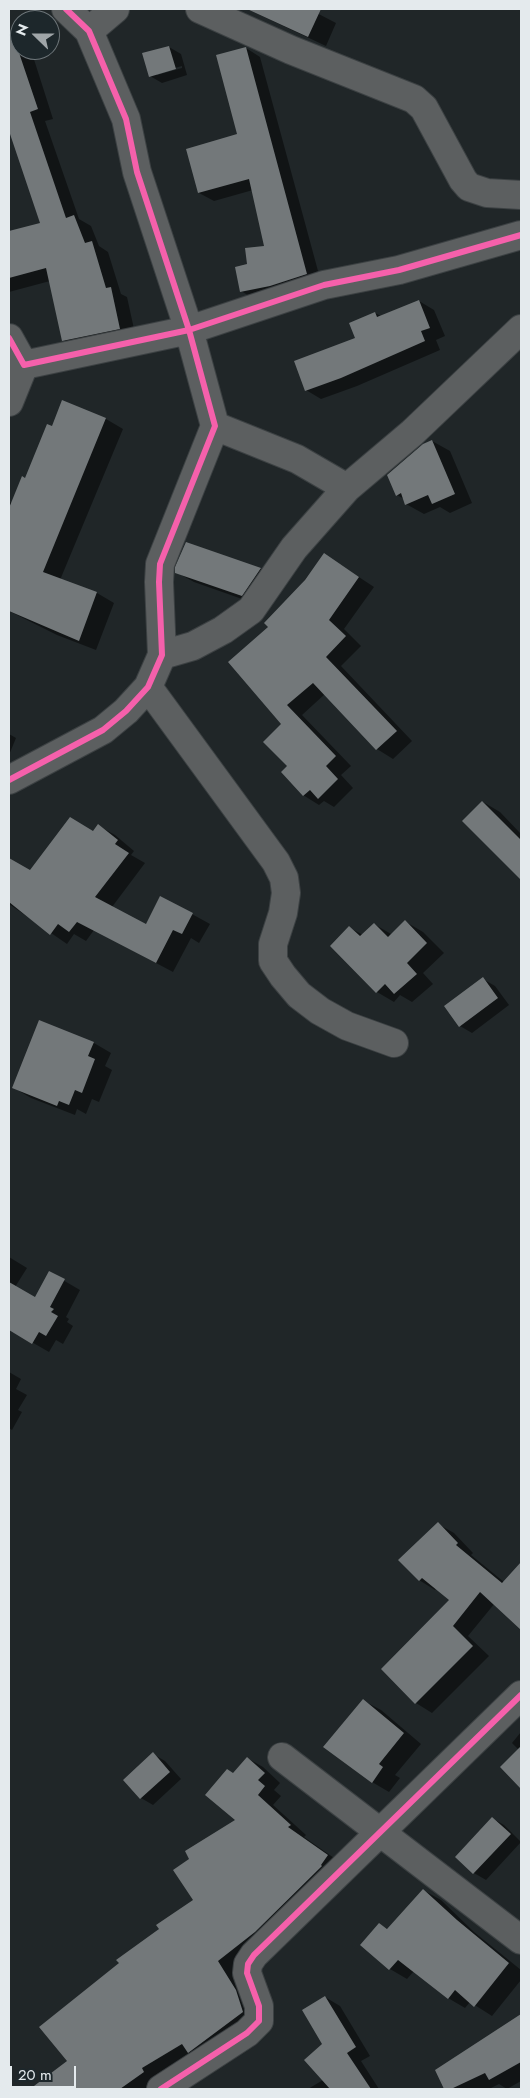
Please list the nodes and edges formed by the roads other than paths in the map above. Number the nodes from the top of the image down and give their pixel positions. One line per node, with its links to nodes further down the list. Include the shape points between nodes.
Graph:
1 (66, 9): 4 (street)
2 (116, 9): 4 (street)
3 (200, 9): 5 (street, via 291,50 414,99 424,108 469,187 487,193)
4 (89, 31): 8 (street, via 126,119 137,172)
5 (521, 194)
6 (521, 235): 8 (street, via 399,270 324,285)
7 (521, 328): 13 (street, via 412,433)
8 (189, 330): 10 (street); 12 (street)
9 (9, 338): 10 (street)
10 (24, 365): 11 (street)
11 (9, 402)
12 (215, 426): 13 (street, via 297,459); 14 (street, via 160,564)
13 (348, 488): 14 (street, via 294,548 251,610 193,646)
14 (162, 655): 15 (street)
15 (148, 687): 16 (street, via 103,730); 17 (street, via 276,862 284,878 283,913 273,944 273,961 282,976 320,1011 347,1026)
16 (9, 780)
17 (394, 1043)
18 (521, 1696): 20 (street)
19 (282, 1757): 20 (street)
20 (381, 1832): 21 (street); 22 (street, via 248,1964 247,1973 260,2006 259,2021 247,2033)
21 (521, 1940)
22 (161, 2089)

